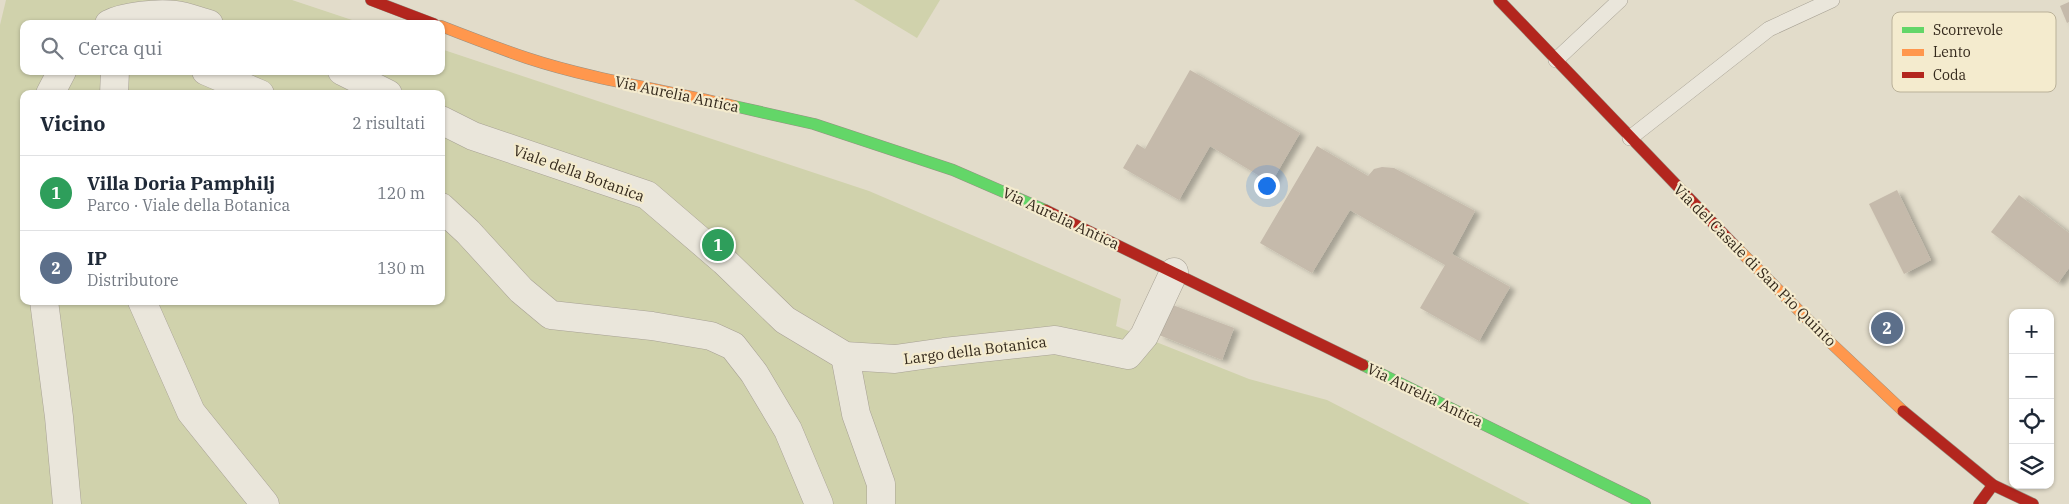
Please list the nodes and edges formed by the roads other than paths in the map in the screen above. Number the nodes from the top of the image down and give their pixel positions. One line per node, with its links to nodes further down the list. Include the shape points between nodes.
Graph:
1 (371, 0): 7 (street)
2 (1499, 0): 9 (street, Via del Casale di San Pio Quinto)
3 (1620, 0): 9 (lane)
4 (1832, 0): 19 (lane, via 1769,29)
5 (132, 20): 6 (street, via 162,14)
6 (194, 20)
7 (424, 20)
8 (445, 27): 21 (street, Via Aurelia Antica, via 558,67 814,124 905,153 1000,189)
9 (1556, 60): 19 (street, Via del Casale di San Pio Quinto)
10 (60, 75): 14 (street)
11 (115, 75): 15 (street)
12 (215, 75): 16 (street)
13 (350, 75): 17 (street)
14 (52, 90)
15 (114, 90)
16 (251, 90)
17 (380, 90)
18 (445, 122): 24 (street, Viale della Botanica, via 473,136 647,195 724,261 785,320)
19 (1630, 138): 25 (street, Via del Casale di San Pio Quinto, via 1831,343 1902,410)
20 (445, 211): 28 (street, via 521,290 551,314 711,336 733,346 754,373 788,430)
21 (1174, 272): 24 (street, Largo della Botanica, via 1144,336 1128,355 1055,340 895,360); 30 (street, Via Aurelia Antica)
22 (45, 305): 26 (street)
23 (144, 305): 27 (street, via 192,412)
24 (845, 356): 29 (street, via 856,414 881,484)
25 (1993, 485): 31 (street); 32 (street, Via del Casale di San Pio Quinto)
26 (67, 504)
27 (265, 504)
28 (819, 504)
29 (881, 504)
30 (1645, 504)
31 (1979, 504)
32 (2033, 504)

